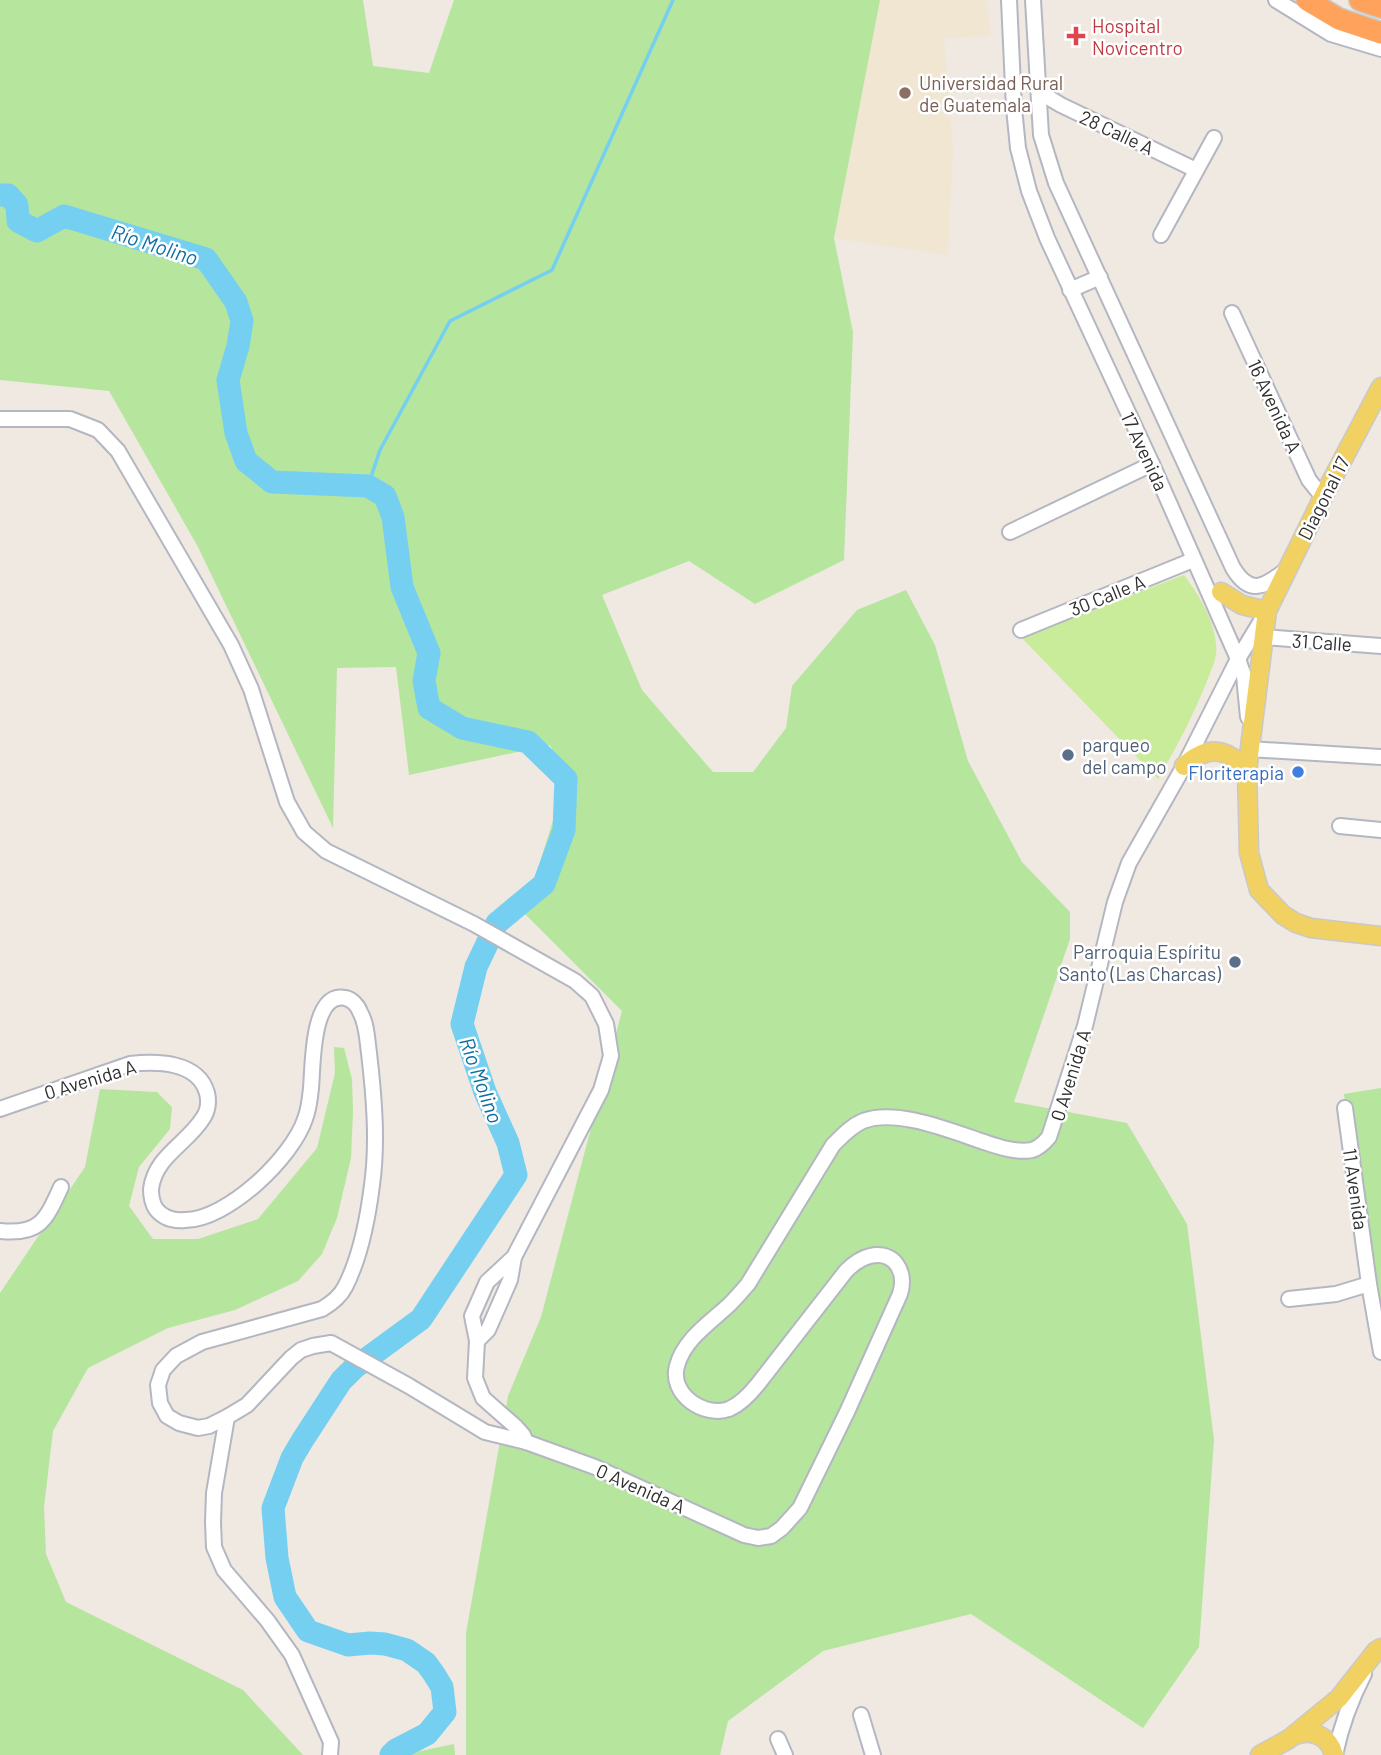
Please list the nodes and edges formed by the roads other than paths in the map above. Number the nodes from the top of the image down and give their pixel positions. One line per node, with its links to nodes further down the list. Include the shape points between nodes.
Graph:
1 (1009, 0): 14 (street, 17 Avenida, via 1017,148 1029,191)
2 (1033, 0): 9 (street, 17 Avenida)
3 (1276, 0): 8 (street, via 1331,34)
4 (1307, 0): 7 (highway, via 1339,19)
5 (1360, 0): 6 (highway)
6 (1381, 7)
7 (1381, 33)
8 (1381, 49)
9 (1039, 93): 11 (street, 28 Calle A); 13 (street, 17 Avenida, via 1041,135 1056,183)
10 (1214, 138): 11 (street)
11 (1196, 170): 12 (street)
12 (1161, 235)
13 (1100, 277): 14 (street); 22 (street, 17 Avenida)
14 (1070, 290): 18 (street, 17 Avenida)
15 (1232, 313): 19 (street, 16 Avenida A, via 1310,480)
16 (1379, 393): 19 (main road, Diagonal 17)
17 (0, 419): 42 (street, via 70,419 98,430 118,451 231,645 251,689 287,802 304,832 326,851 474,924 575,981 592,996 606,1024 611,1056 601,1090)
18 (1152, 464): 20 (street); 21 (street, 17 Avenida)
19 (1324, 495): 23 (main road, Diagonal 17)
20 (1010, 532)
21 (1194, 560): 24 (street, 17 Avenida); 27 (street, 30 Calle A)
22 (1233, 568): 23 (street, via 1241,580 1259,587); 25 (street, via 1233,583)
23 (1286, 570): 26 (main road, Diagonal 17)
24 (1203, 579): 25 (street); 30 (street, 17 Avenida)
25 (1221, 592): 26 (main road, via 1242,605)
26 (1267, 611): 28 (main road, Diagonal 17); 30 (street, Diagonal 17)
27 (1021, 630)
28 (1262, 637): 29 (street, 31 Calle); 31 (main road, Diagonal 17)
29 (1381, 646)
30 (1238, 659): 31 (street, 17 Avenida, via 1245,684); 33 (street, 0 Avenida A)
31 (1249, 743): 32 (street); 34 (main road, 17 Avenida)
32 (1381, 757)
33 (1184, 766): 34 (main road, via 1214,751 1230,755); 48 (street, 0 Avenida A, via 1121,884 1085,1026 1045,1143 1031,1150 1009,1149 910,1119 882,1116 860,1122 833,1145 748,1284 684,1349 676,1367 683,1394 699,1408 729,1409 746,1398 853,1265 878,1255 900,1269 903,1286 848,1412 800,1508 782,1528 771,1536 744,1535 595,1467)
34 (1247, 771): 37 (main road, 17 Avenida, via 1249,853 1259,890 1296,923)
35 (1340, 826): 36 (street)
36 (1381, 830)
37 (1381, 936)
38 (1345, 1108): 43 (street, 11 Avenida)
39 (0, 1109): 47 (street, 0 Avenida A, via 130,1064 163,1063 189,1070 203,1083 207,1111 159,1165 151,1196 158,1212 166,1217 208,1216 255,1184 292,1144 309,1104 320,1015 337,998 352,1000 357,1006 366,1030 372,1075 375,1164 358,1250 344,1289 323,1309 202,1342 176,1356 163,1370 158,1385 160,1403 178,1423 198,1428)
40 (61, 1187): 41 (street, via 49,1213 31,1230)
41 (0, 1231)
42 (514, 1257): 45 (street, via 505,1293 488,1330); 45 (street, via 487,1282 472,1316)
43 (1369, 1284): 44 (street, via 1336,1294); 46 (street, 11 Avenida)
44 (1289, 1299)
45 (477, 1341): 48 (street, via 475,1378 483,1398 516,1427)
46 (1381, 1352)
47 (227, 1418): 48 (street, 0 Avenida A, via 247,1405 301,1350 331,1343 485,1432); 53 (street, via 214,1493 214,1547 223,1570 292,1655 331,1742)
48 (526, 1443)
49 (1378, 1650): 52 (main road, via 1339,1698); 57 (street, via 1351,1700)
50 (861, 1715): 55 (street)
51 (778, 1739): 54 (street)
52 (1289, 1739): 56 (main road); 57 (main road, via 1308,1732 1318,1734)
53 (330, 1755)
54 (785, 1755)
55 (873, 1755)
56 (1260, 1755)
57 (1335, 1755)

